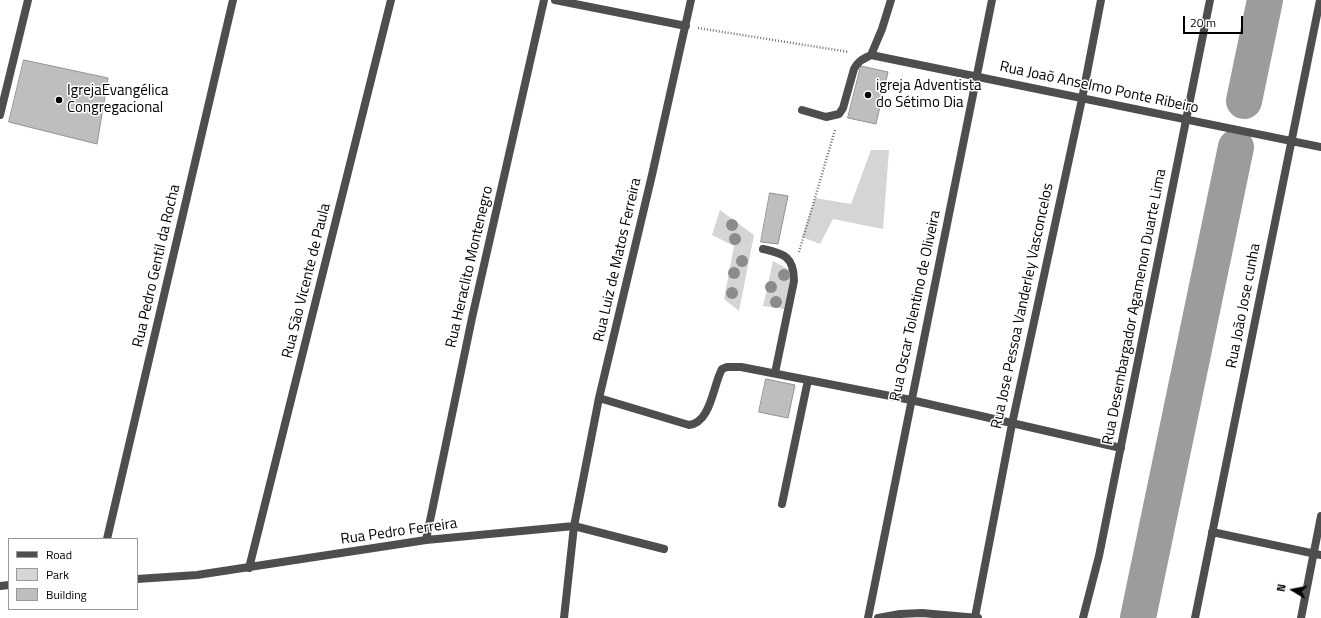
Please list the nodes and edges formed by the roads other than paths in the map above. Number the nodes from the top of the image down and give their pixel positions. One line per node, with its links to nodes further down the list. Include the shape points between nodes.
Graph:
1 (28, 0): 17 (street)
2 (233, 0): 32 (street, Rua Pedro Gentil da Rocha)
3 (391, 0): 36 (street, Rua São Vicente de Paula)
4 (544, 0): 33 (street, Rua Heraclito Montenegro, via 472,318)
5 (555, 0): 12 (street)
6 (691, 0): 12 (street, Rua Luiz de Matos Ferreira)
7 (891, 0): 13 (street)
8 (992, 0): 14 (street, Rua Oscar Tolentino de Oliveira)
9 (1101, 0): 15 (street, Rua Jose Pessoa Vanderley Vasconcelos)
10 (1210, 0): 18 (street, Rua Desembargador Agamenon Duarte Lima)
11 (1320, 0): 19 (street, Rua João Jose cunha)
12 (686, 26): 24 (street, Rua Luiz de Matos Ferreira)
13 (871, 55): 14 (street, Rua Joaõ Anselmo Ponte Ribeiro); 16 (street, via 856,64 839,114 826,117)
14 (977, 76): 15 (street, Rua Joaõ Anselmo Ponte Ribeiro); 25 (street, Rua Oscar Tolentino de Oliveira)
15 (1082, 99): 18 (street, Rua Joaõ Anselmo Ponte Ribeiro); 26 (street, Rua Jose Pessoa Vanderley Vasconcelos)
16 (802, 110)
17 (0, 115)
18 (1187, 120): 19 (street, Rua Joaõ Anselmo Ponte Ribeiro); 27 (street, Rua Desembargador Agamenon Duarte Lima)
19 (1291, 142): 20 (street, Rua Joaõ Anselmo Ponte Ribeiro); 31 (street, Rua João Jose cunha)
20 (1321, 147)
21 (763, 249): 22 (street, via 785,255 794,270)
22 (775, 373): 23 (street); 24 (street, via 741,367 722,369 703,418 694,425)
23 (808, 380): 25 (street); 28 (street)
24 (599, 398): 30 (street, Rua Luiz de Matos Ferreira)
25 (911, 400): 26 (street); 39 (street, Rua Oscar Tolentino de Oliveira)
26 (1012, 424): 27 (street); 41 (street, Rua Jose Pessoa Vanderley Vasconcelos)
27 (1121, 448): 42 (street, Rua Desembargador Agamenon Duarte Lima, via 1099,556)
28 (782, 504)
29 (1321, 516): 35 (street)
30 (574, 526): 33 (street, Rua Pedro Ferreira); 34 (street, Rua Pedro Ferreira); 38 (street, Rua Luiz de Matos Ferreira)
31 (1212, 532): 35 (street); 43 (street, Rua João Jose cunha)
32 (107, 538)
33 (426, 540): 36 (street, Rua Pedro Ferreira)
34 (664, 549)
35 (1317, 554): 44 (street)
36 (250, 568): 37 (street, Rua Pedro Ferreira, via 197,576)
37 (138, 579)
38 (564, 618)
39 (868, 618)
40 (878, 618): 41 (street, via 922,613)
41 (976, 618)
42 (1083, 618)
43 (1195, 618)
44 (1301, 618)

